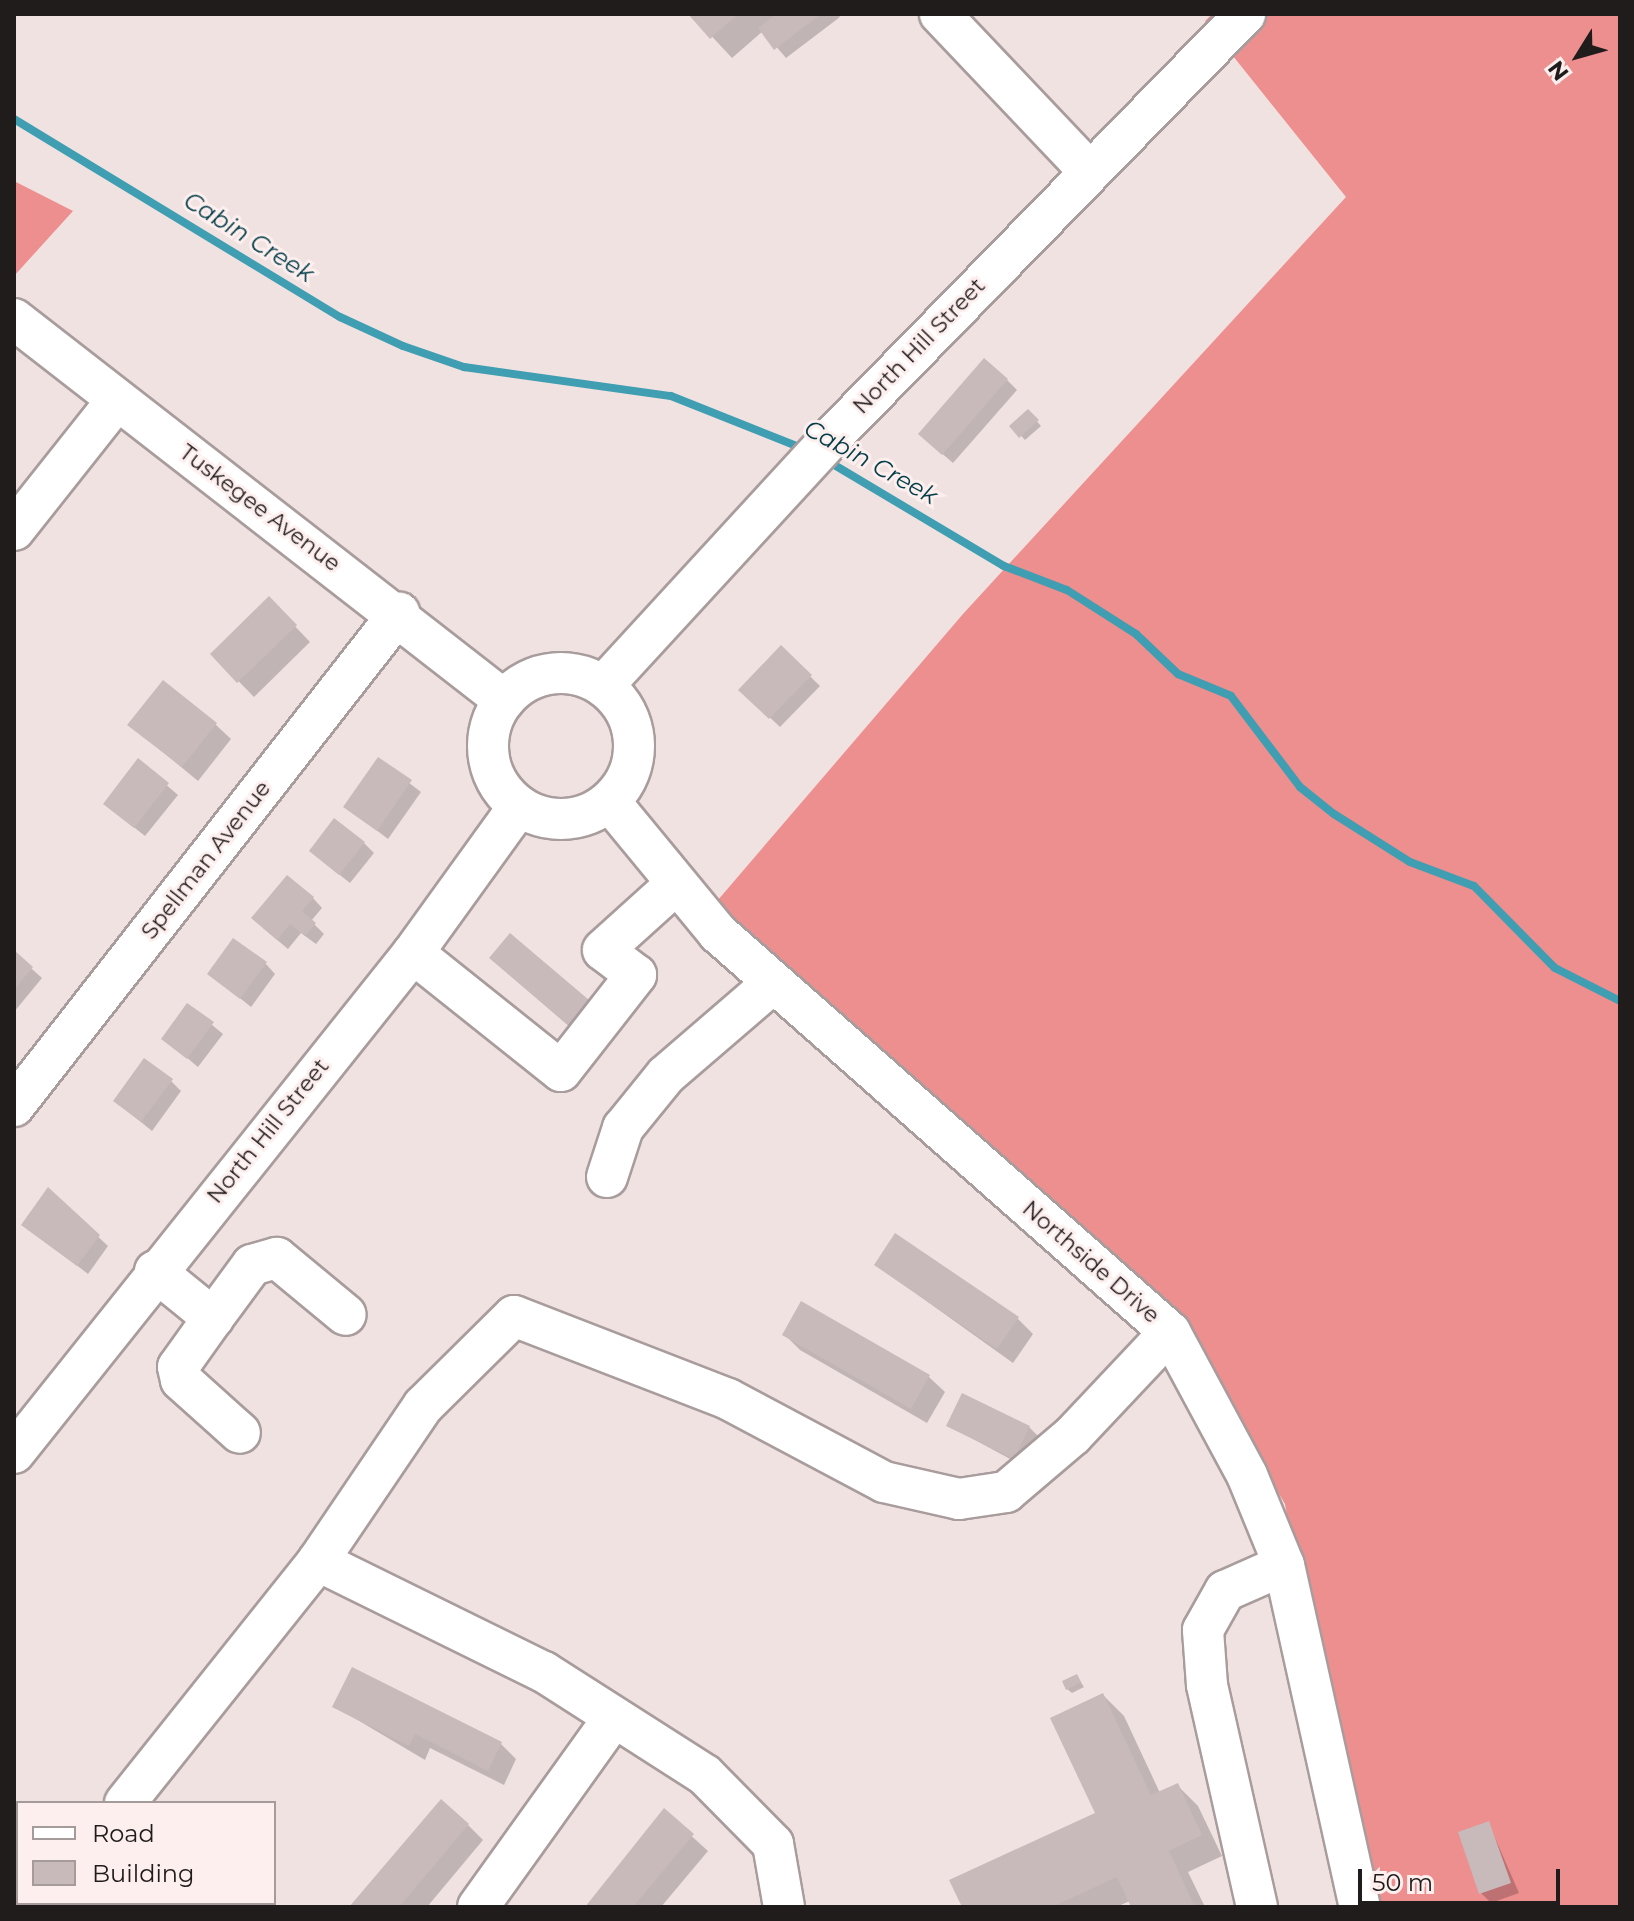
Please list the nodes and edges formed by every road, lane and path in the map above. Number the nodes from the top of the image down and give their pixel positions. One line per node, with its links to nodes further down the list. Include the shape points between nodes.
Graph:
1 (940, 14): 3 (street)
2 (1245, 14): 3 (street, North Hill Street)
3 (1088, 170): 8 (street, North Hill Street, via 787,484)
4 (14, 319): 5 (street, Tuskegee Avenue)
5 (117, 400): 6 (street); 7 (street, Tuskegee Avenue)
6 (14, 530)
7 (399, 613): 9 (street, Tuskegee Avenue); 15 (street, Spellman Avenue)
8 (603, 686): 9 (street, via 562,673 540,676); 10 (street, via 630,720 634,742 624,785)
9 (504, 700): 11 (street, via 488,744 502,790)
10 (610, 802): 11 (street, via 565,820); 12 (street, Northside Drive)
11 (519, 806): 13 (street, North Hill Street)
12 (676, 884): 13 (street, via 603,950 636,975 561,1071); 14 (street, Northside Drive)
13 (413, 953): 17 (street, North Hill Street)
14 (773, 983): 16 (street, via 666,1075 623,1128); 20 (street, Northside Drive)
15 (14, 1106)
16 (607, 1177)
17 (155, 1271): 19 (street); 22 (street, North Hill Street)
18 (346, 1315): 19 (street, via 277,1258 252,1265)
19 (213, 1318): 21 (street, via 178,1367 181,1380)
20 (1170, 1332): 23 (street, via 1073,1435 1006,1492 959,1499 884,1482 728,1399 514,1316 423,1406); 24 (street, Northside Drive, via 1247,1475)
21 (240, 1433)
22 (14, 1453)
23 (318, 1561): 25 (street, via 544,1672); 26 (street)
24 (1284, 1565): 29 (street, via 1225,1591 1203,1630 1207,1685); 30 (street, Northside Drive)
25 (611, 1721): 27 (street); 28 (street, via 705,1775 773,1844)
26 (127, 1801)
27 (478, 1907)
28 (784, 1907)
29 (1257, 1907)
30 (1360, 1907)

